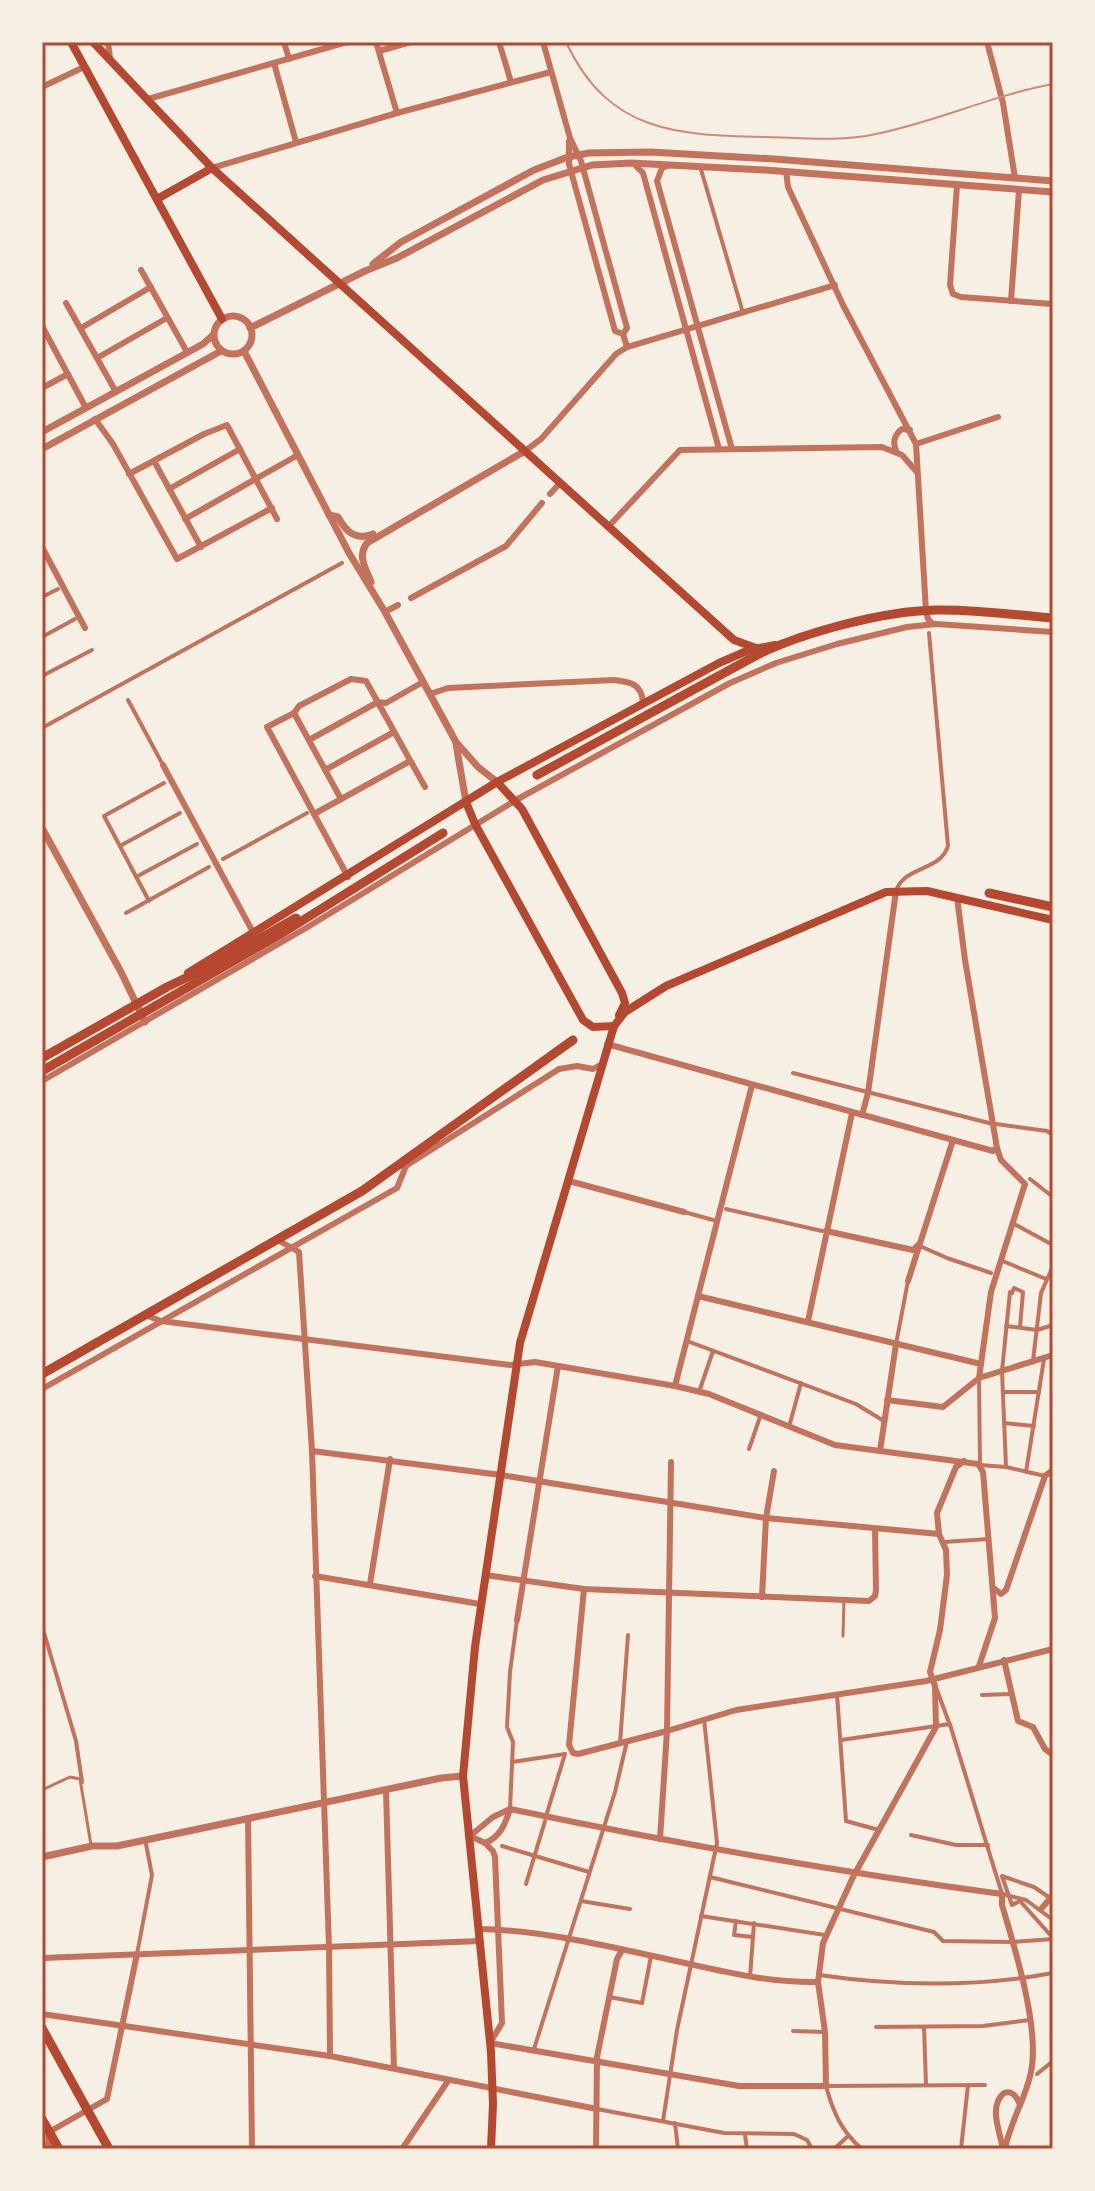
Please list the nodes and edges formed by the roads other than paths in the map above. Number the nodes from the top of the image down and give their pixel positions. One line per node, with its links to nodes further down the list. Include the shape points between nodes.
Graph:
1 (71, 42): 16 (main road)
2 (93, 42): 14 (main road)
3 (108, 42): 14 (street)
4 (284, 42): 13 (street)
5 (347, 42): 11 (street)
6 (376, 42): 12 (street)
7 (411, 42): 12 (street)
8 (499, 42): 18 (street)
9 (543, 42): 17 (street)
10 (987, 42): 33 (street)
11 (333, 44): 13 (street)
12 (379, 51): 21 (street)
13 (289, 59): 15 (street)
14 (111, 61): 20 (main road)
15 (274, 63): 20 (street); 23 (street)
16 (84, 67): 19 (street); 38 (main road)
17 (551, 72): 18 (street); 22 (street)
18 (511, 82): 21 (street)
19 (42, 87)
20 (148, 99): 30 (main road)
21 (397, 113): 23 (street)
22 (570, 138): 24 (street); 25 (street)
23 (296, 142): 30 (street)
24 (580, 155): 25 (street); 29 (street); 33 (street, via 680,154)
25 (568, 157): 31 (street); 40 (street, via 401,242)
26 (631, 163): 27 (street); 29 (street); 54 (street, via 643,173)
27 (672, 165): 28 (street); 51 (street, via 662,168 657,181)
28 (700, 166): 32 (street); 47 (street)
29 (583, 167): 31 (street); 55 (street, via 627,328)
30 (212, 168): 38 (main road); 41 (main road)
31 (570, 170): 40 (street); 55 (street, via 615,331)
32 (786, 171): 35 (street); 42 (street, via 788,187)
33 (1015, 178): 34 (street)
34 (1053, 181)
35 (957, 185): 36 (street); 44 (street, via 951,290 961,297)
36 (1019, 190): 37 (street); 44 (street)
37 (1053, 192)
38 (157, 199): 49 (main road)
39 (141, 270): 43 (street)
40 (365, 271): 41 (street)
41 (341, 283): 53 (street); 77 (main road)
42 (835, 285): 47 (street); 70 (street)
43 (151, 287): 48 (street); 52 (street)
44 (1011, 301): 46 (street)
45 (66, 303): 52 (street)
46 (1053, 304)
47 (743, 313): 51 (street)
48 (167, 318): 62 (street); 63 (street)
49 (222, 319): 53 (street, via 242,318); 56 (street)
50 (42, 326): 57 (street)
51 (698, 326): 54 (street); 76 (street)
52 (81, 328): 63 (street)
53 (250, 328): 61 (street)
54 (686, 330): 59 (street); 75 (street)
55 (623, 334): 59 (street)
56 (213, 335): 60 (street); 62 (street)
57 (51, 342): 58 (street); 64 (street)
58 (42, 347)
59 (627, 347): 77 (street)
60 (221, 351): 61 (street); 69 (street)
61 (244, 351): 79 (street)
62 (187, 352): 66 (street)
63 (97, 358): 66 (street)
64 (68, 374): 65 (street); 67 (street)
65 (42, 388)
66 (116, 392): 67 (street)
67 (86, 408): 71 (street)
68 (998, 417): 72 (street)
69 (95, 419): 73 (street); 82 (street)
70 (910, 430): 72 (street); 78 (street, via 898,432 894,442)
71 (42, 432)
72 (916, 447): 78 (street, via 912,454); 81 (street)
73 (42, 449)
74 (240, 449): 80 (street, via 227,425); 83 (street); 85 (street)
75 (719, 449): 76 (street); 93 (street, via 680,450)
76 (732, 449): 78 (street, via 882,447)
77 (525, 451): 84 (main road); 92 (street)
78 (899, 452): 81 (street)
79 (298, 455): 83 (street); 89 (street)
80 (154, 461): 82 (street); 85 (street)
81 (916, 471): 102 (street)
82 (129, 474): 95 (street, via 177,559)
83 (256, 479): 88 (street); 90 (street)
84 (560, 483): 86 (street); 93 (main road)
85 (169, 489): 90 (street)
86 (550, 494)
87 (542, 503): 99 (street, via 506,546)
88 (272, 508): 91 (street); 95 (street)
89 (329, 515): 92 (street, via 358,537); 101 (street)
90 (185, 519): 95 (street)
91 (277, 519)
92 (393, 525): 101 (street, via 362,549)
93 (608, 527): 111 (main road, via 734,640)
94 (42, 547): 106 (street)
95 (201, 547)
96 (342, 563): 120 (street)
97 (58, 589): 98 (street)
98 (42, 597)
99 (411, 598)
100 (398, 605): 101 (street)
101 (383, 609): 114 (street)
102 (926, 611): 103 (main road); 105 (street); 110 (main road)
103 (1053, 618)
104 (75, 619): 109 (street)
105 (933, 624): 107 (street); 133 (street, via 776,663 632,735)
106 (85, 628)
107 (1053, 632)
108 (929, 633): 146 (street, via 948,846 942,859 902,879)
109 (42, 637)
110 (778, 645): 111 (main road); 127 (main road)
111 (756, 648): 118 (main road)
112 (92, 650): 113 (street)
113 (42, 676)
114 (423, 682): 115 (street); 117 (street, via 386,703)
115 (430, 694): 118 (street, via 448,688 614,680 634,683); 123 (street)
116 (128, 700): 125 (street)
117 (378, 702): 119 (street, via 366,681 351,679); 121 (street); 122 (street)
118 (643, 703): 128 (main road)
119 (294, 713): 122 (street); 135 (street, via 267,727)
120 (42, 728)
121 (394, 732): 124 (street); 126 (street)
122 (309, 740): 126 (street)
123 (456, 742): 128 (street); 132 (street)
124 (410, 761): 130 (street); 131 (street)
125 (163, 765): 153 (street)
126 (325, 770): 131 (street)
127 (537, 775)
128 (497, 782): 132 (main road); 133 (main road)
129 (164, 783): 140 (street, via 104,816)
130 (425, 787)
131 (341, 799): 135 (street)
132 (466, 802): 136 (main road); 144 (main road)
133 (519, 804): 136 (street); 156 (main road, via 622,993 625,1003)
134 (180, 813): 140 (street)
135 (310, 814): 141 (street); 144 (street)
136 (475, 824): 155 (street, via 306,928); 156 (main road, via 583,1020 593,1027)
137 (42, 828): 155 (street)
138 (443, 833): 145 (main road)
139 (197, 844): 143 (street)
140 (120, 846): 143 (street)
141 (223, 859)
142 (209, 867): 149 (street)
143 (136, 877): 149 (street)
144 (348, 877): 153 (main road)
145 (355, 886): 154 (main road); 155 (main road)
146 (896, 891): 148 (main road); 156 (main road, via 870,897 666,986); 165 (street)
147 (989, 893): 150 (main road)
148 (957, 897): 152 (main road); 168 (street)
149 (149, 901): 151 (street)
150 (1053, 907)
151 (126, 913)
152 (1053, 920)
153 (254, 934): 154 (main road)
154 (167, 987): 155 (main road)
155 (141, 1014): 159 (main road); 161 (main road); 163 (street)
156 (616, 1022): 158 (main road)
157 (573, 1040): 175 (main road)
158 (607, 1044): 160 (main road); 164 (street)
159 (42, 1058)
160 (602, 1064): 172 (street, via 559,1069); 174 (main road)
161 (42, 1071)
162 (793, 1073): 165 (street)
163 (42, 1081)
164 (752, 1085): 166 (street); 179 (street)
165 (868, 1093): 167 (street); 168 (street)
166 (852, 1113): 167 (street); 181 (street)
167 (862, 1115): 170 (street)
168 (993, 1124): 169 (street); 171 (street)
169 (1053, 1135)
170 (953, 1140): 171 (street); 183 (street)
171 (997, 1148): 180 (street, via 1001,1160 1024,1180)
172 (406, 1166): 175 (street); 185 (street, via 397,1188)
173 (1030, 1179): 176 (street)
174 (569, 1181): 178 (street); 206 (main road)
175 (362, 1191): 182 (main road)
176 (1053, 1197)
177 (726, 1209): 181 (street)
178 (684, 1212): 179 (street)
179 (717, 1221): 191 (street)
180 (1014, 1224): 184 (street); 186 (street)
181 (824, 1231): 183 (street, via 913,1250); 194 (street)
182 (276, 1239): 185 (street); 192 (main road)
183 (918, 1245): 188 (street); 190 (street)
184 (1053, 1245)
185 (291, 1246): 193 (street); 199 (street, via 299,1252)
186 (1000, 1260): 189 (street); 207 (street)
187 (1053, 1266): 189 (street)
188 (991, 1273)
189 (1047, 1280): 198 (street)
190 (908, 1281): 201 (street)
191 (698, 1296): 194 (street); 200 (street)
192 (145, 1315): 193 (street); 210 (main road)
193 (161, 1321): 199 (street); 214 (street)
194 (808, 1321): 201 (street)
195 (1053, 1325): 198 (street)
196 (1006, 1326): 197 (street); 197 (street, via 1014,1288 1023,1292); 209 (street)
197 (1020, 1327): 198 (street)
198 (1037, 1330): 205 (street)
199 (304, 1340): 206 (street); 225 (street)
200 (686, 1341): 202 (street); 213 (street)
201 (896, 1344): 207 (street); 218 (street)
202 (713, 1351): 212 (street); 215 (street)
203 (1053, 1355): 204 (street)
204 (1044, 1359): 205 (street); 217 (street)
205 (1033, 1361): 209 (street)
206 (518, 1363): 208 (street); 235 (main road)
207 (981, 1364): 211 (street)
208 (558, 1366): 213 (street); 237 (street)
209 (1002, 1371): 211 (street); 216 (street)
210 (44, 1373)
211 (979, 1378): 218 (street, via 941,1407); 230 (street)
212 (801, 1383): 220 (street); 223 (street)
213 (675, 1386): 215 (street)
214 (42, 1389)
215 (699, 1392): 219 (street)
216 (1003, 1392): 217 (street); 221 (street)
217 (1039, 1392): 222 (street)
218 (887, 1400): 220 (street)
219 (761, 1414): 223 (street); 224 (street)
220 (884, 1421): 226 (street)
221 (1004, 1423): 222 (street); 231 (street)
222 (1034, 1426): 234 (street)
223 (789, 1427): 226 (street, via 835,1445)
224 (749, 1449)
225 (312, 1451): 227 (street); 245 (street)
226 (880, 1451): 228 (street)
227 (390, 1459): 235 (street); 247 (street)
228 (964, 1461): 230 (street); 241 (street, via 956,1467 938,1509)
229 (671, 1462): 238 (street)
230 (980, 1465): 231 (street); 242 (street)
231 (1006, 1467): 234 (street)
232 (1053, 1470): 236 (street)
233 (774, 1471): 239 (street)
234 (1026, 1472): 236 (street)
235 (501, 1475): 237 (street); 244 (main road)
236 (1045, 1476): 248 (street, via 1006,1590 998,1593)
237 (541, 1482): 238 (street); 246 (street)
238 (669, 1503): 239 (street); 250 (street)
239 (766, 1518): 240 (street); 251 (street)
240 (875, 1529): 241 (street); 252 (street, via 875,1596)
241 (939, 1534): 243 (street)
242 (988, 1539): 243 (street); 248 (street)
243 (944, 1542): 261 (street, via 946,1592 930,1672)
244 (485, 1575): 246 (street); 253 (main road)
245 (315, 1576): 247 (street); 278 (street)
246 (523, 1580): 249 (street); 254 (street)
247 (370, 1584): 253 (street)
248 (993, 1586): 260 (street, via 995,1618)
249 (584, 1589): 250 (street); 271 (street)
250 (668, 1594): 251 (street); 268 (street)
251 (762, 1597): 252 (street)
252 (844, 1601): 257 (lane)
253 (480, 1604): 274 (main road)
254 (517, 1620): 273 (street, via 507,1727)
255 (42, 1626): 275 (street, via 76,1741)
256 (628, 1635): 270 (street)
257 (843, 1636)
258 (1053, 1649): 259 (street)
259 (1004, 1660): 260 (street); 263 (street)
260 (979, 1666): 261 (street)
261 (934, 1683): 262 (street); 266 (street); 267 (street)
262 (837, 1694): 265 (street); 269 (street)
263 (1011, 1694): 264 (street); 272 (street, via 1018,1722 1033,1727)
264 (982, 1695)
265 (704, 1719): 268 (street); 293 (street)
266 (950, 1724): 267 (street); 290 (street)
267 (936, 1727): 269 (street); 284 (street)
268 (667, 1731): 270 (street); 288 (street)
269 (840, 1740): 284 (street, via 846,1821)
270 (623, 1742): 271 (street); 283 (street)
271 (569, 1753): 273 (street); 280 (street)
272 (1053, 1755)
273 (512, 1762): 279 (street)
274 (463, 1776): 277 (street); 286 (main road)
275 (82, 1782): 276 (lane, via 70,1777); 291 (lane)
276 (42, 1790)
277 (386, 1790): 278 (street); 318 (street)
278 (324, 1802): 281 (street); 319 (street)
279 (510, 1809): 283 (street); 286 (street); 289 (street, via 501,1831)
280 (547, 1813)
281 (248, 1818): 287 (street); 320 (street)
282 (545, 1821): 294 (street)
283 (603, 1828): 288 (street); 296 (street)
284 (879, 1830): 297 (street)
285 (911, 1835): 290 (street, via 956,1845)
286 (470, 1836): 289 (street); 310 (main road)
287 (145, 1839): 291 (street); 322 (street, via 152,1875)
288 (660, 1839): 293 (street)
289 (485, 1843): 311 (street, via 495,1857)
290 (988, 1845): 300 (street)
291 (92, 1846): 295 (street)
292 (502, 1846): 294 (street)
293 (717, 1848): 297 (street); 298 (street)
294 (534, 1856): 296 (street); 299 (street)
295 (42, 1857)
296 (589, 1872): 301 (street)
297 (855, 1872): 300 (street); 303 (street)
298 (710, 1877): 303 (street); 306 (street)
299 (526, 1884)
300 (1006, 1895): 302 (street, via 1002,1876); 304 (street); 314 (street, via 1012,1905 1020,1901); 317 (street, via 1002,1905)
301 (581, 1900): 305 (street); 316 (street)
302 (1052, 1900): 304 (street)
303 (839, 1907): 312 (street); 317 (street, via 934,1932 943,1941)
304 (1040, 1908): 307 (street)
305 (630, 1909)
306 (701, 1916): 308 (street); 325 (street)
307 (1053, 1920)
308 (736, 1921): 309 (street); 313 (street, via 734,1935)
309 (754, 1923): 312 (street); 313 (street)
310 (479, 1929): 311 (street); 315 (main road)
311 (499, 1930): 316 (street); 339 (street, via 502,2023)
312 (826, 1935): 328 (street)
313 (753, 1937): 327 (street)
314 (1053, 1939): 317 (street)
315 (480, 1941): 318 (street); 339 (main road)
316 (568, 1941): 321 (street); 341 (street)
317 (1013, 1942): 329 (street)
318 (391, 1944): 319 (street); 345 (street)
319 (329, 1947): 320 (street); 342 (street)
320 (251, 1950): 322 (street); 340 (street)
321 (622, 1950): 323 (street); 330 (street)
322 (137, 1954): 324 (street); 333 (street)
323 (651, 1956): 325 (street); 330 (street, via 642,2003)
324 (42, 1958)
325 (691, 1964): 327 (street); 347 (street)
326 (1053, 1973): 329 (street)
327 (750, 1977): 328 (street, via 773,1982)
328 (819, 1979): 329 (street); 338 (street)
329 (1022, 1979): 332 (street)
330 (609, 1997): 343 (street)
331 (42, 2014): 333 (street)
332 (1029, 2020): 335 (street); 354 (street, via 1032,2066)
333 (123, 2026): 340 (street); 356 (street, via 107,2099)
334 (876, 2027): 335 (street)
335 (924, 2027): 349 (street)
336 (42, 2028): 356 (main road)
337 (793, 2031): 338 (street)
338 (825, 2032): 352 (street)
339 (490, 2043): 341 (street); 353 (main road)
340 (252, 2046): 342 (street); 367 (street)
341 (534, 2049): 343 (street)
342 (330, 2056): 345 (street)
343 (597, 2061): 347 (street); 355 (street)
344 (1053, 2061): 346 (street)
345 (394, 2068): 348 (street)
346 (1037, 2074)
347 (670, 2075): 352 (street, via 739,2086); 358 (street)
348 (448, 2081): 353 (street); 368 (street)
349 (926, 2085): 350 (street); 352 (street)
350 (968, 2085): 351 (street); 375 (street)
351 (985, 2085)
352 (826, 2086): 362 (street)
353 (493, 2088): 355 (street); 369 (main road)
354 (1020, 2105): 376 (street); 376 (street, via 1012,2093 998,2099)
355 (597, 2109): 358 (street); 363 (street)
356 (88, 2110): 360 (street); 366 (main road)
357 (42, 2119): 360 (main road)
358 (663, 2121): 359 (street)
359 (675, 2123): 361 (street); 370 (street)
360 (49, 2132): 364 (street); 365 (main road)
361 (745, 2135): 371 (street); 372 (street, via 794,2134)
362 (847, 2137): 373 (street); 374 (street)
363 (595, 2146)
364 (48, 2149)
365 (59, 2149)
366 (109, 2149)
367 (252, 2149)
368 (402, 2149)
369 (491, 2149)
370 (678, 2149)
371 (747, 2149)
372 (812, 2149)
373 (834, 2149)
374 (862, 2149)
375 (961, 2149)
376 (1004, 2149)

